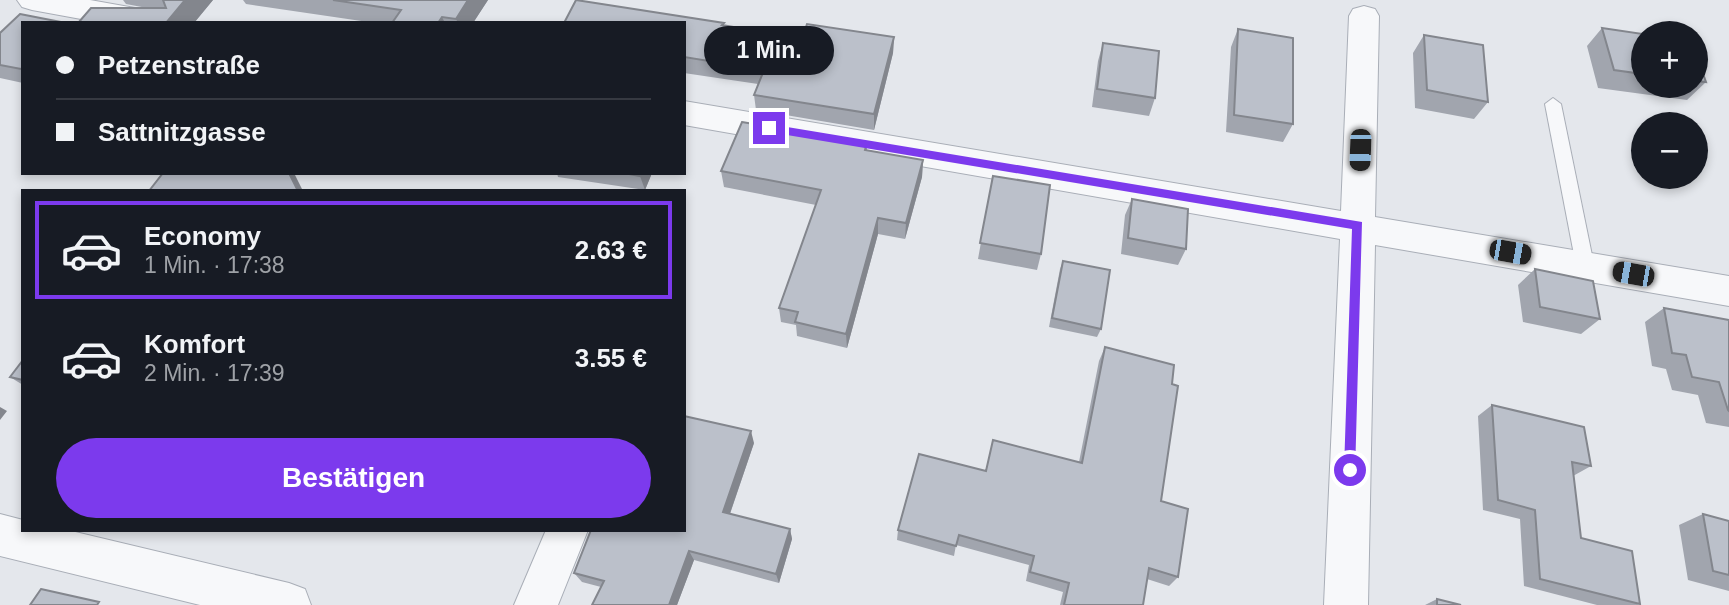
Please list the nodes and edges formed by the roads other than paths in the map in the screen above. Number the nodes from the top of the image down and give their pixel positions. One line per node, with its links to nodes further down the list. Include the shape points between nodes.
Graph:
1 (32, 0): 3 (street)
2 (1364, 16): 6 (street)
3 (152, 21)
4 (1553, 104): 7 (lane)
5 (686, 113): 6 (street)
6 (1358, 226): 7 (street); 13 (street)
7 (1586, 265): 8 (street)
8 (1729, 291)
9 (567, 532): 12 (street)
10 (0, 535): 11 (street)
11 (289, 605)
12 (536, 605)
13 (1346, 605)

